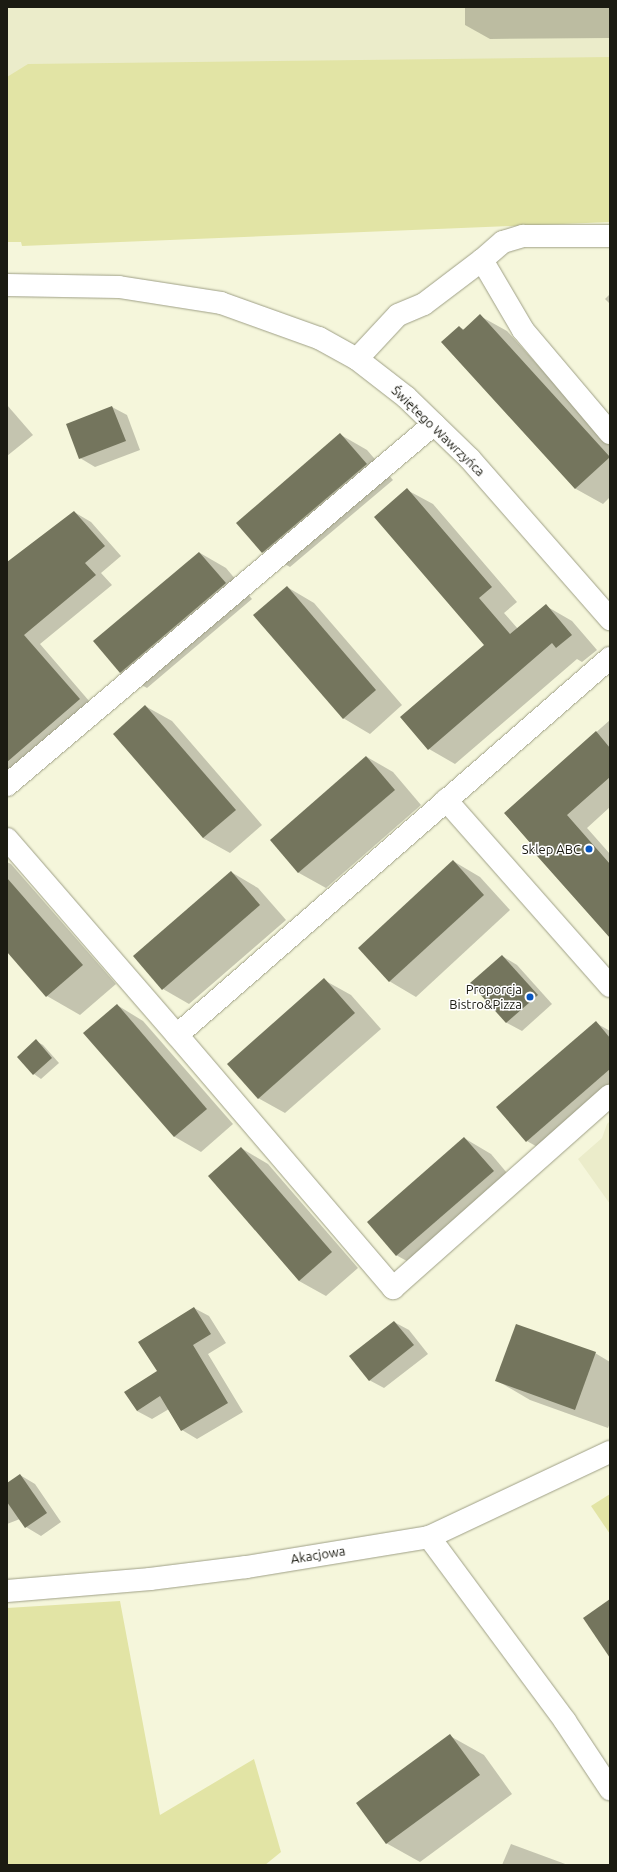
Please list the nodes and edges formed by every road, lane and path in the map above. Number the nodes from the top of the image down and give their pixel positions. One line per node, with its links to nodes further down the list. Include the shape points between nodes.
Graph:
1 (610, 236): 2 (street, via 523,236 503,242)
2 (482, 260): 4 (street, via 424,304 398,315); 6 (street, via 523,330)
3 (7, 285): 4 (street, Świętego Wawrzyńca, via 119,287 221,303 318,338)
4 (356, 359): 5 (street, Świętego Wawrzyńca, via 406,397)
5 (434, 424): 7 (street, Świętego Wawrzyńca, via 470,459); 9 (street)
6 (610, 433)
7 (610, 619)
8 (610, 658): 10 (street)
9 (7, 785)
10 (446, 800): 12 (street); 13 (street)
11 (7, 840): 13 (street)
12 (610, 986)
13 (177, 1035): 14 (street, via 393,1288)
14 (610, 1095)
15 (610, 1452): 16 (street, Akacjowa)
16 (429, 1537): 17 (street, Akacjowa, via 246,1567 150,1579); 18 (street, via 566,1721)
17 (7, 1591)
18 (610, 1789)

